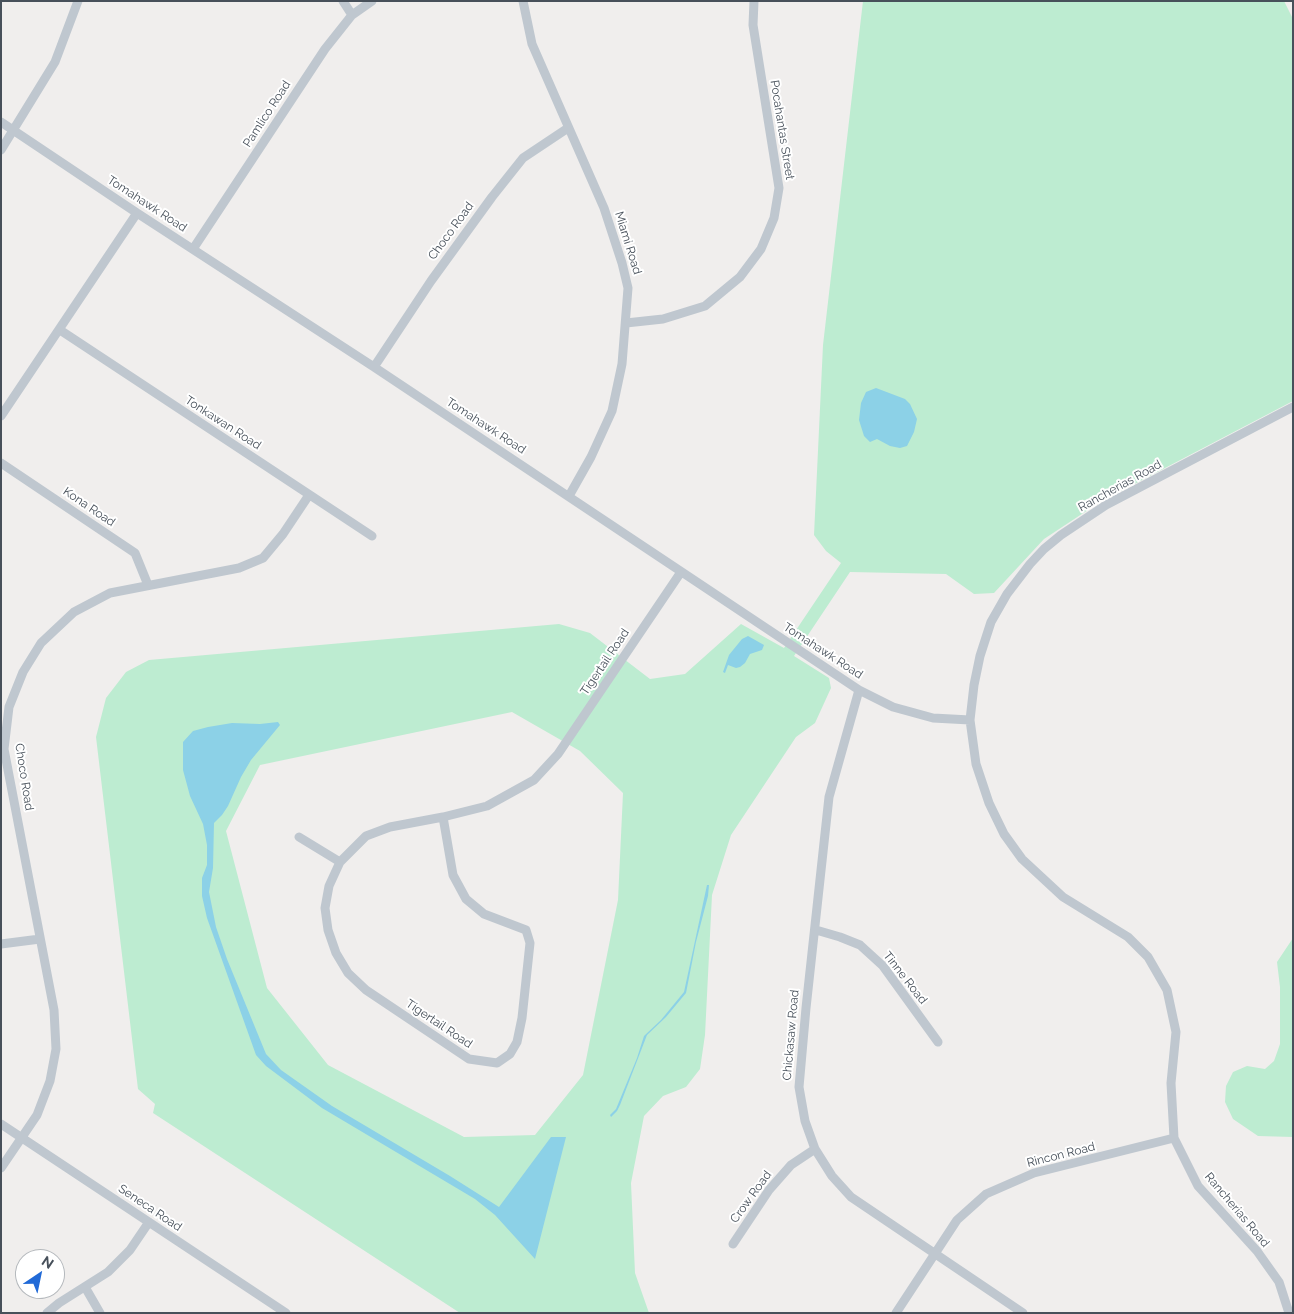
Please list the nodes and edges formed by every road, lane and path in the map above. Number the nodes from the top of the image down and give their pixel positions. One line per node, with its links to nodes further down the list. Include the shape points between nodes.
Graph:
1 (78, 1): 9 (street, via 55,62)
2 (343, 1): 6 (street)
3 (372, 1): 6 (street, Pamlico Road)
4 (523, 1): 8 (street, Miami Road, via 532,44)
5 (754, 1): 13 (street, Pocahantas Street, via 753,24 779,188 774,218 761,249 740,277 705,306 663,319)
6 (352, 15): 12 (street, Pamlico Road, via 325,50)
7 (1, 122): 9 (street, Tomahawk Road)
8 (568, 128): 13 (street, Miami Road, via 604,208 622,263 628,288); 15 (street, Choco Road, via 518,164 431,281)
9 (14, 130): 10 (street); 11 (street, Tomahawk Road)
10 (1, 150)
11 (137, 213): 12 (street, Tomahawk Road); 14 (street)
12 (193, 249): 15 (street, Tomahawk Road)
13 (626, 323): 20 (street, Miami Road, via 612,411)
14 (60, 330): 17 (street); 19 (street, Tonkawan Road)
15 (374, 367): 20 (street, Tomahawk Road)
16 (1293, 407): 25 (street, Rancherias Road, via 1106,505 1044,550 1007,594 991,622 980,656)
17 (1, 416)
18 (1, 463): 23 (street, Kona Road, via 135,553)
19 (310, 495): 21 (street, Tonkawan Road); 23 (street, Choco Road, via 263,558 239,568)
20 (569, 496): 22 (street, Tomahawk Road)
21 (372, 536)
22 (681, 572): 24 (street, Tomahawk Road); 27 (street, Tigertail Road, via 558,754 534,780 487,806)
23 (148, 585): 26 (street, Choco Road, via 110,594 74,612 41,643 22,672 9,707)
24 (859, 690): 25 (street, Tomahawk Road, via 893,707 934,718); 30 (street, Chickasaw Road, via 830,797)
25 (970, 720): 36 (street, Rancherias Road, via 976,764 988,804 1022,860 1063,897 1128,937 1148,957 1167,990 1176,1032 1171,1083)
26 (3, 749): 31 (street, Choco Road)
27 (443, 817): 29 (street, Tigertail Road, via 390,827 366,836); 29 (street, Tigertail Road, via 453,876 466,898 484,914 526,930 530,943 517,1042 510,1054 496,1062 469,1059 366,990 348,972 336,953 328,930 326,908 329,886)
28 (300, 837): 29 (street)
29 (340, 862)
30 (816, 930): 33 (street, Tinne Road, via 860,946 883,966); 37 (street, Chickasaw Road, via 799,1087 805,1121)
31 (40, 939): 32 (street); 35 (street, Choco Road, via 54,1010 56,1049 50,1081 37,1115)
32 (1, 944)
33 (938, 1042)
34 (1, 1124): 35 (street, Seneca Road)
35 (22, 1138): 38 (street, Choco Road); 39 (street, Seneca Road)
36 (1174, 1138): 41 (street, Rincon Road, via 1034,1173 986,1194 957,1220); 48 (street, Rancherias Road, via 1198,1186 1257,1251 1279,1282)
37 (816, 1149): 40 (street, Crow Road, via 791,1165 769,1190); 41 (street, Chickasaw Road, via 832,1176 852,1197)
38 (1, 1168)
39 (149, 1222): 42 (street, via 130,1250 108,1272); 45 (street, Seneca Road)
40 (733, 1244)
41 (936, 1253): 46 (street, Rincon Road); 47 (street, Chickasaw Road)
42 (85, 1287): 43 (street); 44 (street)
43 (47, 1313)
44 (100, 1313)
45 (286, 1313)
46 (896, 1313)
47 (1023, 1313)
48 (1289, 1313)

